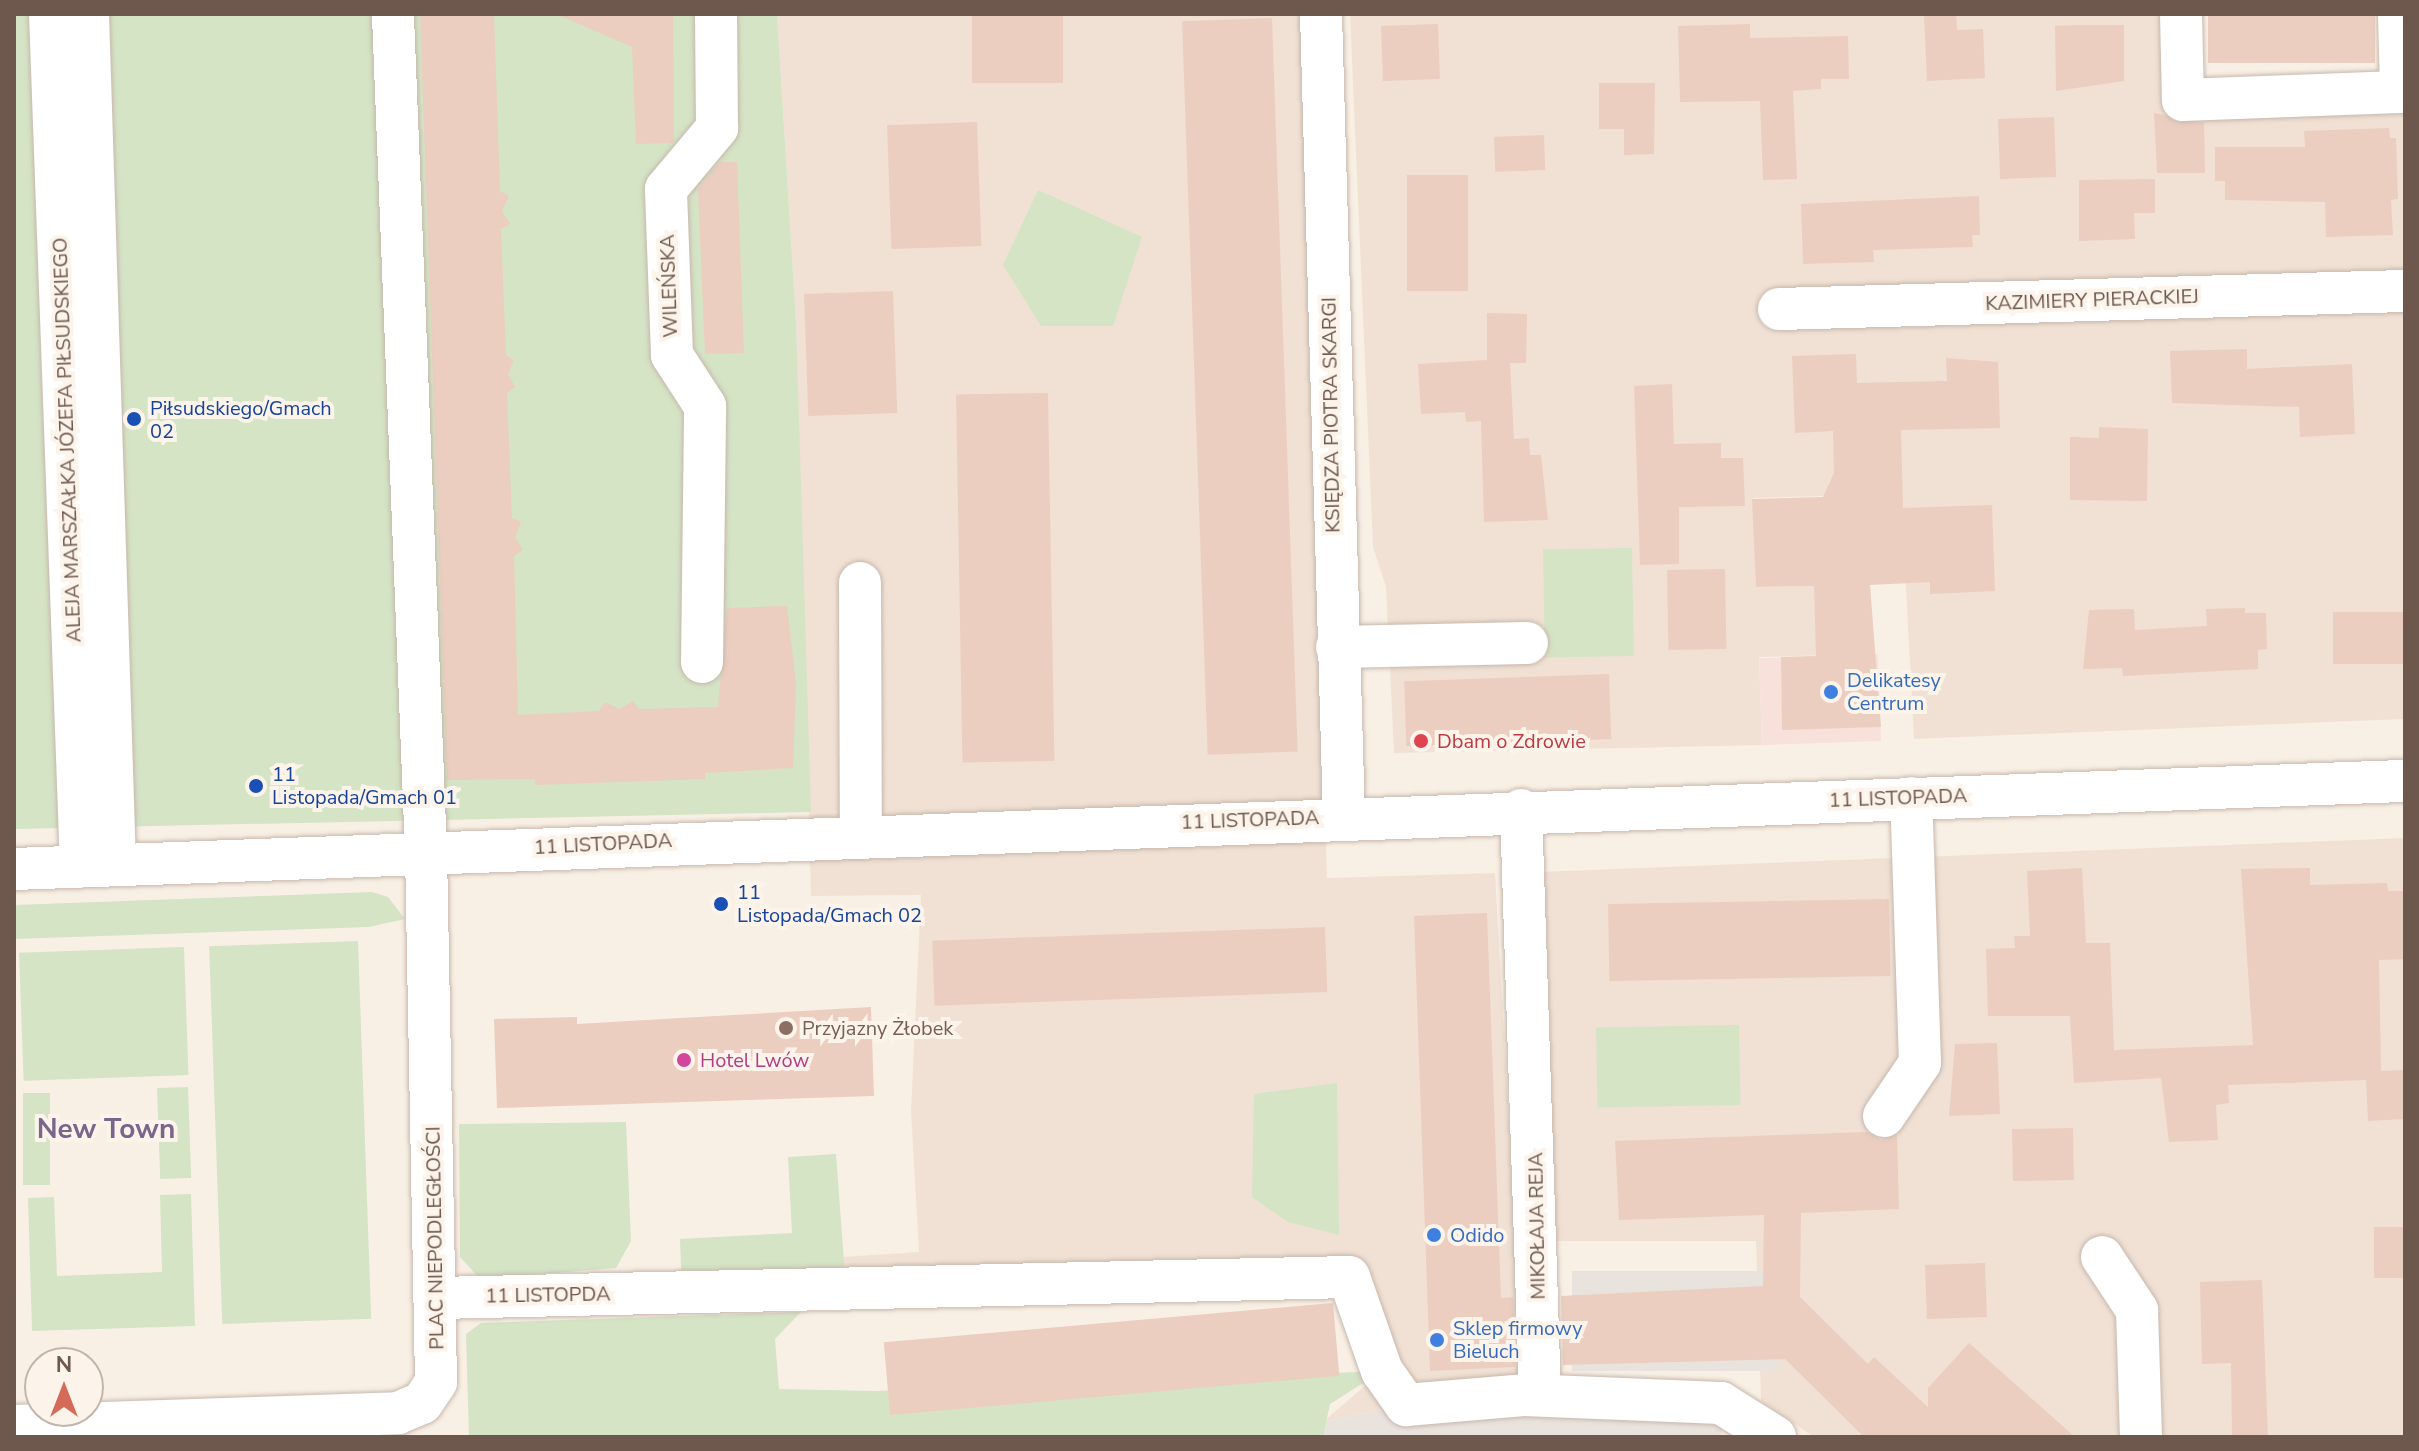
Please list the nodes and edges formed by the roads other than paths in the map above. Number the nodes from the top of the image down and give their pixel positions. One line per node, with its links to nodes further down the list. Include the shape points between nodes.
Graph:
1 (50, 14): 21 (street, ALEJA MARSZAŁKA JÓZEFA PIŁSUDSKIEGO)
2 (88, 14): 21 (street, ALEJA MARSZAŁKA JÓZEFA PIŁSUDSKIEGO)
3 (393, 14): 20 (street)
4 (716, 14): 14 (street, WILEŃSKA, via 717,128 666,189 672,355 705,406)
5 (1321, 14): 13 (street, KSIĘDZA PIOTRA SKARGI)
6 (2181, 14): 8 (street, via 2183,100)
7 (2399, 14): 8 (street)
8 (2403, 92)
9 (2405, 291): 10 (street, KAZIMIERY PIERACKIEJ)
10 (1779, 309)
11 (860, 583): 19 (street)
12 (1527, 643): 13 (street)
13 (1337, 647): 18 (street, KSIĘDZA PIOTRA SKARGI)
14 (702, 662)
15 (2405, 781): 16 (street, 11 LISTOPADA)
16 (1911, 798): 17 (street, 11 LISTOPADA); 23 (street, via 1920,1063)
17 (1521, 810): 18 (street, 11 LISTOPADA); 26 (street, MIKOŁAJA REJA)
18 (1344, 816): 19 (street, 11 LISTOPADA)
19 (861, 835): 20 (street, 11 LISTOPADA)
20 (426, 852): 21 (street, 11 LISTOPADA); 25 (street, PLAC NIEPODLEGŁOŚCI)
21 (97, 866): 22 (street, 11 LISTOPADA)
22 (14, 869)
23 (1884, 1116)
24 (2102, 1257): 30 (street, via 2137,1310)
25 (438, 1298): 26 (street, 11 LISTOPDA, via 1349,1277 1382,1371 1406,1405); 28 (street, PLAC NIEPODLEGŁOŚCI, via 436,1382 422,1403 398,1413)
26 (1540, 1395): 27 (street)
27 (1720, 1420): 29 (street)
28 (14, 1426)
29 (1775, 1437)
30 (2141, 1437)

